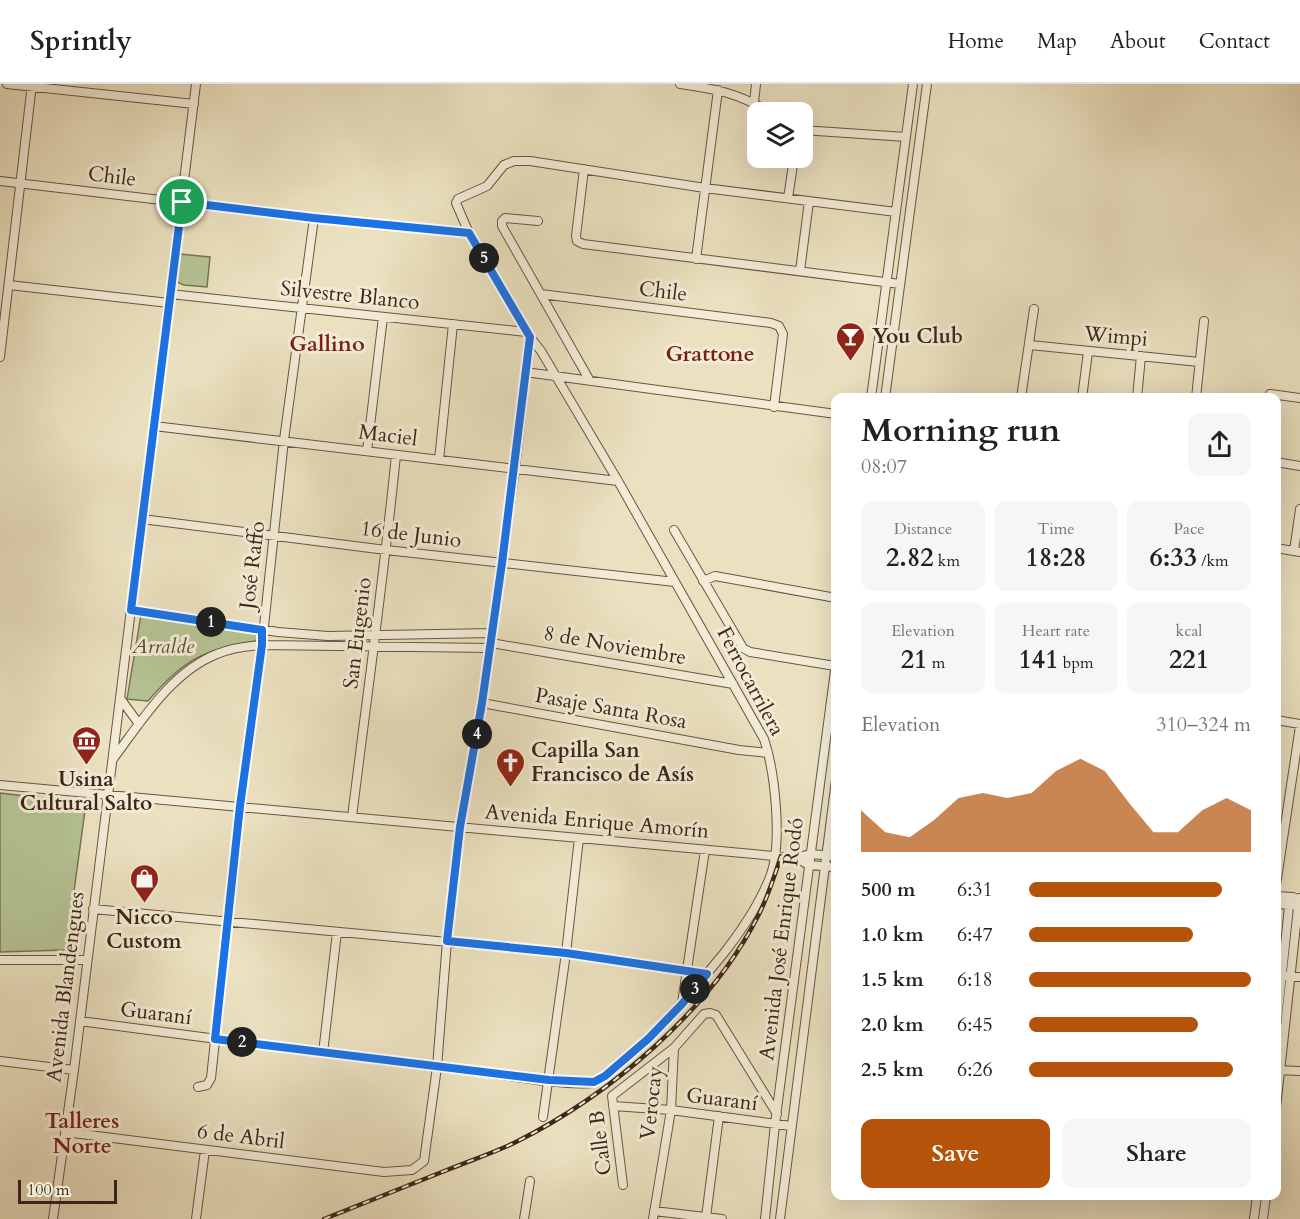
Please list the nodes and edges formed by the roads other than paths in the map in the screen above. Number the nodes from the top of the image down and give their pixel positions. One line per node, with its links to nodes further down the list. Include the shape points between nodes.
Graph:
1 (7, 84): 7 (street)
2 (196, 84): 11 (street, Avenida Blandengues)
3 (680, 84): 8 (street)
4 (756, 84): 10 (street)
5 (913, 84): 13 (street)
6 (927, 84): 15 (street)
7 (32, 85): 11 (street); 19 (street)
8 (718, 90): 9 (street); 20 (street)
9 (752, 102)
10 (754, 102)
11 (194, 104): 23 (street, Avenida Blandengues)
12 (813, 131): 13 (street)
13 (906, 137): 14 (street)
14 (902, 165): 15 (street); 24 (street)
15 (916, 166): 33 (street)
16 (792, 168): 21 (street)
17 (584, 169): 20 (street); 27 (street, Ferrocarrilera, via 530,161 504,165 487,186 466,194 456,203); 28 (street, via 577,241)
18 (0, 181): 19 (street, Chile)
19 (21, 183): 23 (street, Chile); 31 (street)
20 (705, 188): 21 (street); 28 (street)
21 (788, 198): 22 (street)
22 (809, 201): 24 (street); 29 (street)
23 (182, 202): 25 (street, Chile); 35 (street, Avenida Blandengues)
24 (896, 212): 32 (street)
25 (314, 218): 27 (street, Chile); 36 (street, José Raffo)
26 (538, 221): 34 (street, via 506,218 502,226)
27 (469, 233): 42 (street, Ferrocarrilera)
28 (696, 259): 29 (street)
29 (800, 272): 32 (street)
30 (0, 277): 31 (street, Silvestre Blanco)
31 (9, 282): 35 (street, Silvestre Blanco); 40 (street)
32 (886, 282): 33 (street); 51 (street)
33 (900, 284): 52 (street)
34 (541, 294): 50 (street); 59 (street, Chile, via 779,326 783,334)
35 (170, 298): 36 (street, Silvestre Blanco); 61 (street, Avenida Blandengues)
36 (302, 307): 38 (street, Silvestre Blanco); 62 (street, José Raffo)
37 (1034, 309): 43 (street)
38 (383, 317): 41 (street, Silvestre Blanco); 63 (street)
39 (1204, 321): 47 (street)
40 (2, 323): 46 (street)
41 (453, 324): 42 (street, Silvestre Blanco); 65 (street)
42 (528, 334): 48 (street); 49 (street, Ferrocarrilera)
43 (1030, 345): 44 (street, Wimpi); 53 (street)
44 (1088, 352): 45 (street, Wimpi); 54 (street)
45 (1141, 356): 47 (street, Wimpi); 55 (street)
46 (0, 357)
47 (1199, 362): 56 (street)
48 (525, 372): 49 (street); 68 (street)
49 (557, 378): 50 (street); 69 (street, Ferrocarrilera)
50 (590, 381): 59 (street)
51 (872, 393)
52 (886, 393)
53 (1022, 393)
54 (1083, 393)
55 (1137, 393)
56 (1196, 393)
57 (1281, 397): 58 (street)
58 (1300, 399)
59 (774, 407): 60 (street)
60 (831, 413)
61 (154, 426): 62 (street, Maciel); 71 (street, Avenida Blandengues)
62 (284, 440): 63 (street, Maciel); 73 (street, José Raffo)
63 (367, 451): 64 (street, Maciel)
64 (396, 455): 65 (street, Maciel); 75 (street, San Eugenio)
65 (439, 460): 68 (street, Maciel)
66 (1281, 463): 67 (street)
67 (1300, 466)
68 (515, 469): 69 (street, Maciel); 77 (street)
69 (618, 481): 79 (street, Ferrocarrilera)
70 (1300, 509): 76 (street)
71 (142, 519): 73 (street, 16 de Junio); 81 (street, Avenida Blandengues)
72 (674, 530): 78 (street)
73 (274, 536): 75 (street, 16 de Junio); 82 (street, José Raffo)
74 (1281, 549): 76 (street)
75 (386, 550): 77 (street, 16 de Junio); 84 (street, San Eugenio)
76 (1297, 552)
77 (502, 563): 79 (street, 16 de Junio); 83 (street)
78 (703, 581): 80 (street, via 715,576); 88 (street, via 743,648)
79 (675, 582): 89 (street, Ferrocarrilera)
80 (831, 597)
81 (131, 610): 82 (street); 90 (street, Avenida Blandengues)
82 (262, 630): 84 (street); 85 (street, José Raffo)
83 (492, 633): 84 (street); 86 (street)
84 (374, 636): 87 (street, San Eugenio)
85 (262, 645): 87 (street, 8 de Noviembre); 93 (street, 8 de Noviembre, via 216,654 197,665 173,684); 100 (street, José Raffo)
86 (490, 645): 87 (street, 8 de Noviembre); 89 (street, 8 de Noviembre); 91 (street)
87 (373, 646): 102 (street, San Eugenio)
88 (831, 663)
89 (733, 684): 96 (street, Ferrocarrilera)
90 (120, 698): 93 (street); 97 (street, Avenida Blandengues)
91 (482, 703): 96 (street, Pasaje Santa Rosa); 103 (street)
92 (1281, 721): 94 (street)
93 (139, 724): 97 (street, 8 de Noviembre)
94 (1300, 725): 106 (street)
95 (831, 748): 107 (street, Avenida José Enrique Rodó)
96 (768, 753): 108 (street, Ferrocarrilera, via 774,789)
97 (112, 760): 99 (street, Avenida Blandengues)
98 (0, 785): 99 (street, Avenida Enrique Amorín)
99 (107, 795): 100 (street, Avenida Enrique Amorín); 116 (street, Avenida Blandengues)
100 (240, 806): 102 (street, Avenida Enrique Amorín); 117 (street, José Raffo)
101 (831, 816): 107 (street, Avenida José Enrique Rodó)
102 (352, 817): 103 (street, Avenida Enrique Amorín)
103 (460, 827): 104 (street, Avenida Enrique Amorín); 119 (street)
104 (579, 838): 105 (street, Avenida Enrique Amorín); 120 (street)
105 (705, 850): 108 (street, Avenida Enrique Amorín); 123 (street)
106 (1281, 852)
107 (826, 853): 109 (street, Avenida Enrique Amorín); 110 (street, Avenida José Enrique Rodó); 111 (street)
108 (774, 856): 109 (street, Avenida Enrique Amorín); 124 (street, Ferrocarrilera, via 760,899 740,933)
109 (796, 858): 110 (street, Avenida Enrique Amorín)
110 (809, 866): 111 (street); 142 (street, Avenida José Enrique Rodó)
111 (824, 866): 112 (street); 146 (street, Avenida José Enrique Rodó)
112 (831, 867)
113 (1281, 898): 114 (street)
114 (1296, 902): 115 (street); 125 (street)
115 (1281, 904)
116 (93, 909): 117 (street); 122 (street, Avenida Blandengues)
117 (227, 921): 118 (street); 130 (street, José Raffo)
118 (337, 932): 119 (street); 132 (street)
119 (447, 941): 120 (street); 134 (street)
120 (566, 953): 123 (street); 138 (street)
121 (0, 960): 122 (street)
122 (86, 960): 129 (street, Avenida Blandengues)
123 (687, 972): 124 (street); 128 (street)
124 (707, 974): 128 (street, Ferrocarrilera)
125 (1283, 975): 126 (street); 127 (street)
126 (1300, 977)
127 (1281, 1002)
128 (682, 1004): 138 (street, Ferrocarrilera, via 605,1076 594,1082)
129 (80, 1022): 130 (street, Guaraní); 135 (street, Avenida Blandengues)
130 (215, 1039): 132 (street, Guaraní); 139 (street, José Raffo, via 211,1078 207,1085)
131 (674, 1048): 140 (street, Calle B, via 612,1096); 141 (street, Verocay); 142 (street, Verocay, via 704,1014 716,1015)
132 (323, 1053): 134 (street, Guaraní)
133 (0, 1061): 135 (street)
134 (437, 1067): 138 (street, Guaraní); 148 (street, 6 de Abril, via 427,1152 424,1161 412,1170 384,1172)
135 (74, 1070): 147 (street, Avenida Blandengues)
136 (1281, 1070): 137 (street)
137 (1300, 1071)
138 (549, 1080): 144 (street)
139 (198, 1087)
140 (613, 1106): 141 (street, Guaraní); 150 (street, Calle B)
141 (671, 1110): 143 (street, Guaraní); 153 (street, Verocay)
142 (777, 1113): 145 (street, Avenida José Enrique Rodó)
143 (719, 1116): 145 (street, Guaraní); 154 (street)
144 (543, 1117)
145 (775, 1124): 146 (street, Guaraní); 159 (street, Avenida José Enrique Rodó)
146 (791, 1126): 160 (street, Avenida José Enrique Rodó)
147 (65, 1132): 148 (street, 6 de Abril); 155 (street, Avenida Blandengues)
148 (205, 1150): 156 (street)
149 (530, 1181): 157 (street)
150 (623, 1185)
151 (1256, 1200): 161 (street)
152 (1265, 1200): 162 (street)
153 (654, 1215): 154 (street)
154 (706, 1217): 158 (street)
155 (53, 1219)
156 (196, 1219)
157 (524, 1219)
158 (722, 1219)
159 (765, 1219)
160 (780, 1219)
161 (1254, 1219)
162 (1263, 1219)

